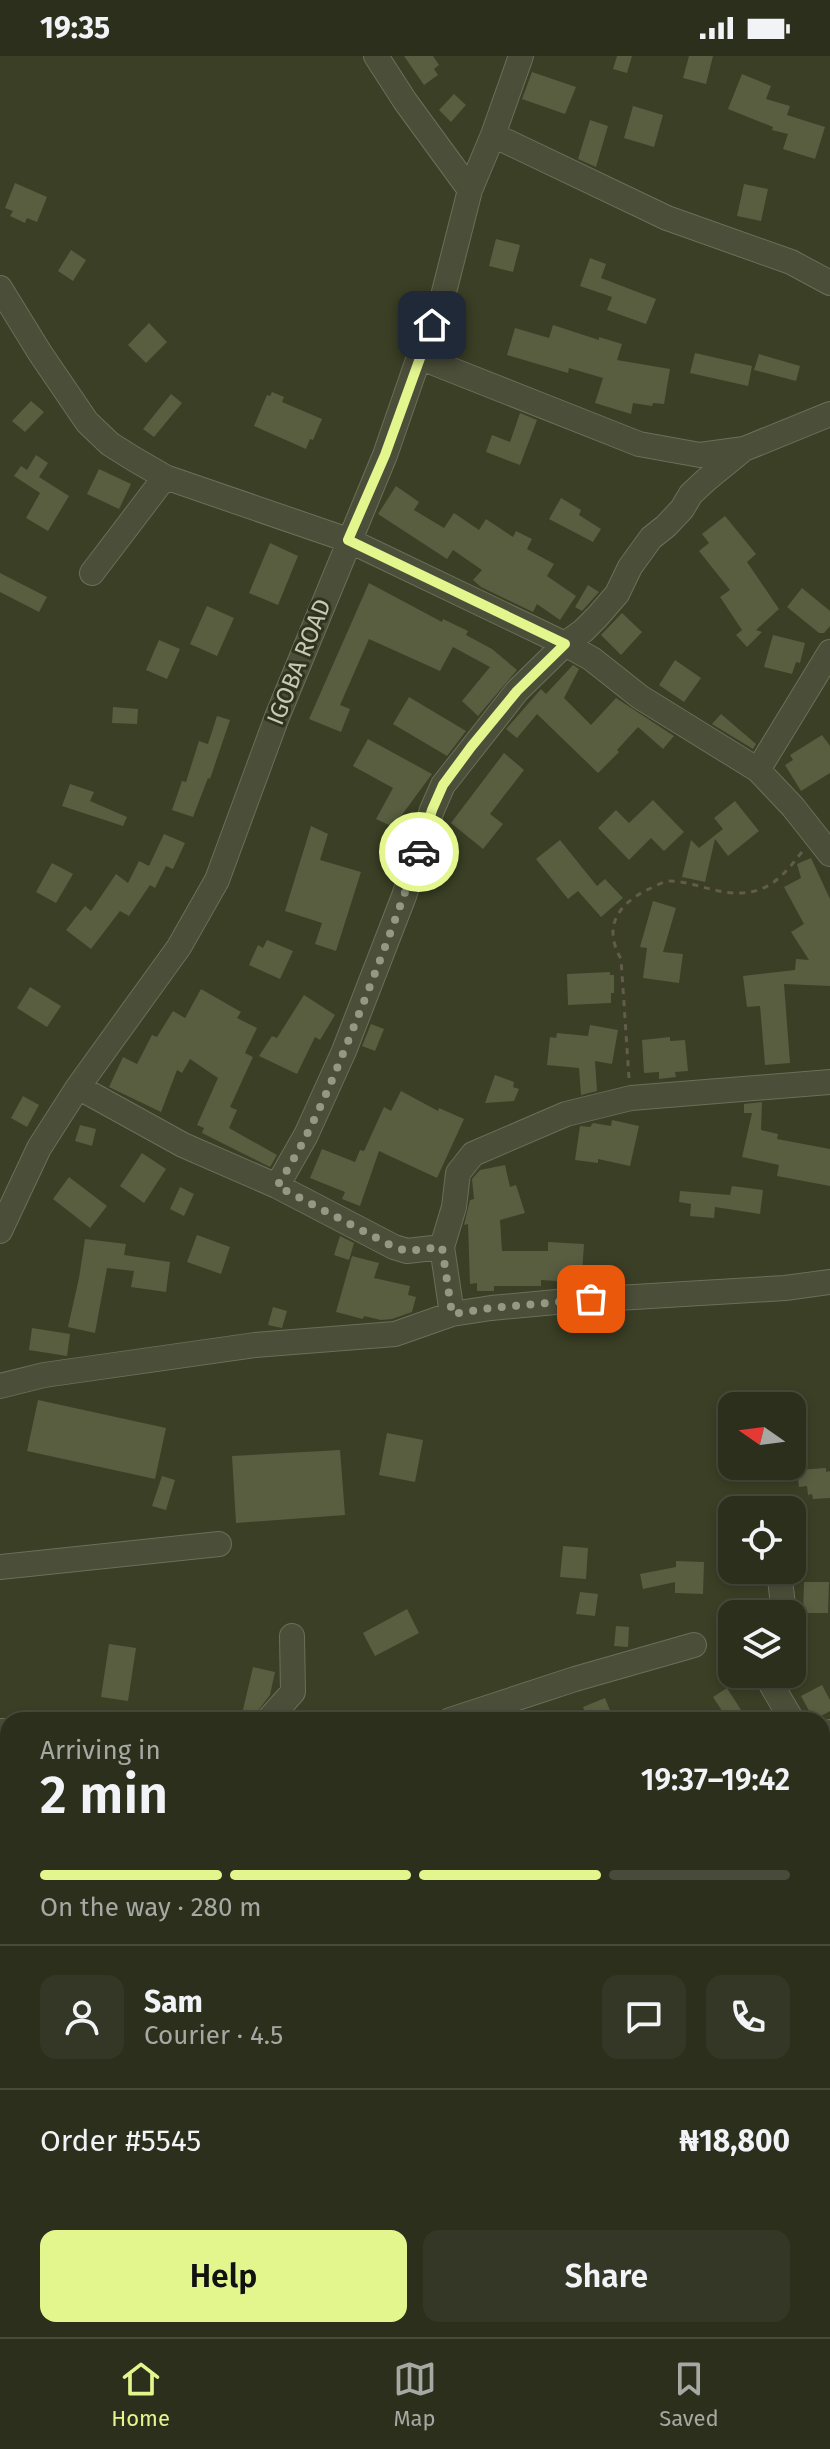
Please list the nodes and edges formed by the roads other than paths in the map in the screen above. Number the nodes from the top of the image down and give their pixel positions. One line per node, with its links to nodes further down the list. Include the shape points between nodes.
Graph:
1 (376, 56): 4 (street)
2 (521, 56): 3 (street, IGOBA ROAD)
3 (493, 135): 4 (street, IGOBA ROAD); 5 (street, via 667,218 791,262)
4 (470, 190): 7 (street, IGOBA ROAD, via 442,300)
5 (830, 283)
6 (0, 288): 10 (street, via 87,422 110,444)
7 (419, 357): 9 (street, via 639,444 700,455); 11 (street, IGOBA ROAD)
8 (830, 414): 9 (street)
9 (744, 449): 13 (street, via 691,494 651,538 617,594)
10 (165, 477): 11 (street); 12 (street)
11 (348, 540): 13 (street); 18 (street, IGOBA ROAD, via 217,880 179,947)
12 (92, 573)
13 (565, 644): 15 (street); 19 (street, via 517,691 443,785 344,1051)
14 (830, 652): 15 (street)
15 (758, 770): 16 (street)
16 (823, 845)
17 (830, 1082): 21 (street, via 631,1098 566,1114 473,1154 458,1173)
18 (78, 1087): 19 (street, via 183,1145); 20 (street, IGOBA ROAD, via 39,1148)
19 (277, 1186): 21 (street, via 394,1247)
20 (0, 1231)
21 (442, 1247): 23 (street)
22 (830, 1282): 23 (street)
23 (452, 1314): 24 (street, via 395,1334 255,1345)
24 (0, 1386)
25 (219, 1544): 26 (street)
26 (0, 1567)
27 (292, 1636): 30 (street, via 293,1692)
28 (694, 1645): 31 (street)
29 (773, 1688): 32 (street)
30 (275, 1712)
31 (474, 1712)
32 (787, 1712)

